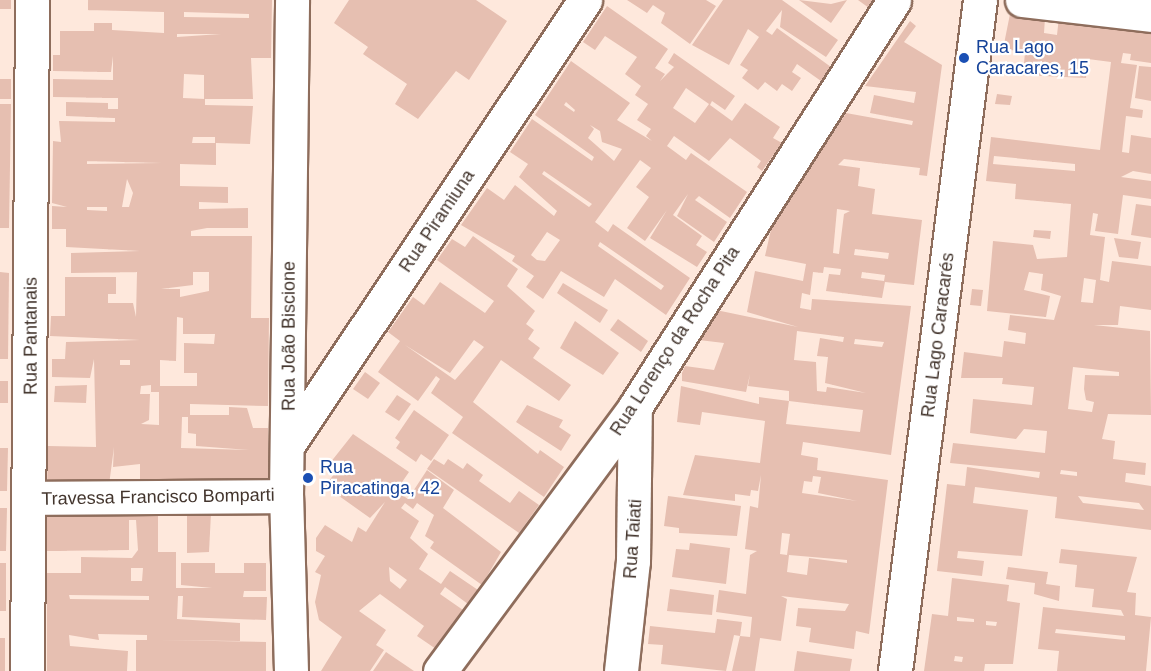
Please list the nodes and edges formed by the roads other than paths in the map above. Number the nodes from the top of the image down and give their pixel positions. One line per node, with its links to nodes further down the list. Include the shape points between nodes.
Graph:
1 (32, 0): 11 (street, Rua Pantanais)
2 (292, 0): 9 (street, Rua João Biscione)
3 (585, 0): 9 (street, Rua Piramiuna)
4 (894, 0): 8 (street, Rua Lorenço da Rocha Pita)
5 (980, 0): 16 (street, Rua Lago Caracarés)
6 (1022, 0): 7 (street)
7 (1151, 15)
8 (635, 407): 14 (street, Rua Lorenço da Rocha Pita); 15 (street, Rua Taiati, via 633,561)
9 (289, 443): 10 (street, Rua João Biscione)
10 (286, 496): 11 (street, Travessa Francisco Bomparti); 13 (street, Rua João Biscione)
11 (30, 498): 12 (street, Rua Pantanais)
12 (27, 671)
13 (291, 671)
14 (440, 671)
15 (621, 671)
16 (895, 671)

